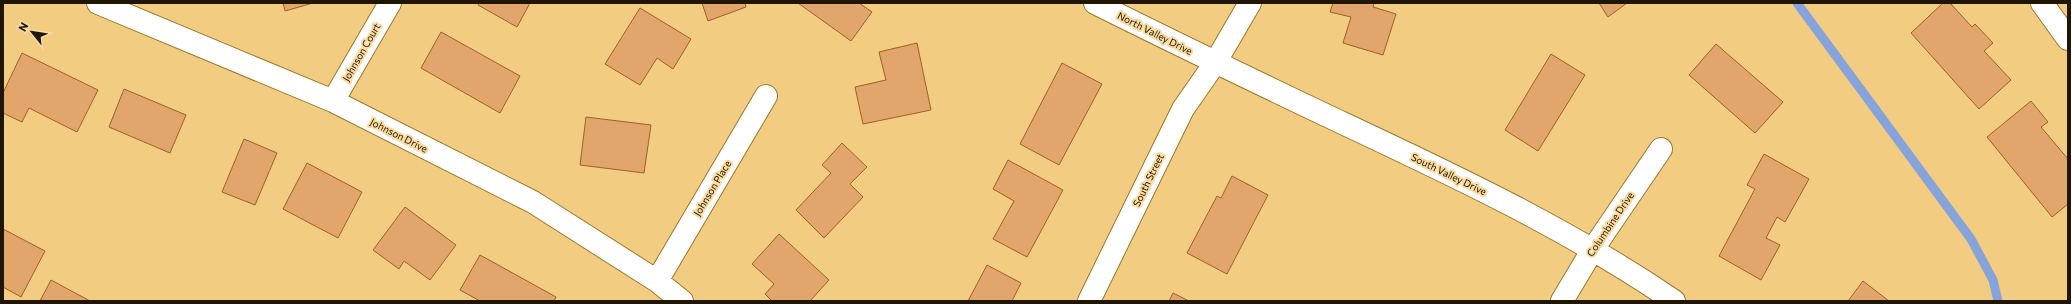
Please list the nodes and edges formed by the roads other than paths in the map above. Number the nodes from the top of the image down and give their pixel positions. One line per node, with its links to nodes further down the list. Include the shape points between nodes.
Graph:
1 (98, 3): 9 (street, Johnson Drive)
2 (390, 3): 9 (street, Johnson Court)
3 (1095, 3): 7 (street, North Valley Drive)
4 (1250, 3): 7 (street, South Street)
5 (2042, 3): 6 (street)
6 (2068, 39)
7 (1215, 63): 11 (street, South Valley Drive, via 1483,190); 14 (street, South Street, via 1183,109)
8 (766, 96): 12 (street, Johnson Place)
9 (333, 102): 12 (street, Johnson Drive, via 533,202)
10 (1661, 149): 11 (street, Columbine Drive)
11 (1592, 249): 15 (street, Columbine Drive); 16 (street, South Valley Drive)
12 (657, 281): 13 (street, Johnson Drive)
13 (682, 301)
14 (1089, 301)
15 (1562, 301)
16 (1674, 301)

